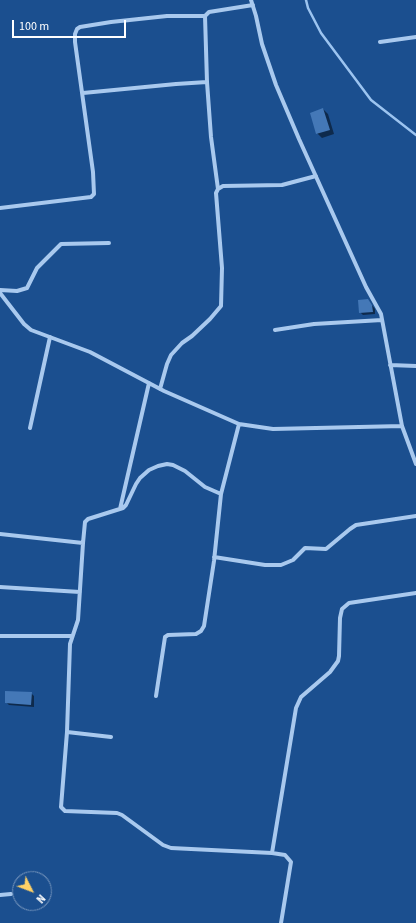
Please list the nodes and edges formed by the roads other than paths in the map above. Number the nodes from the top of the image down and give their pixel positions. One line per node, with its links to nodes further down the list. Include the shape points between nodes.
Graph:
1 (251, 0): 2 (street)
2 (253, 5): 3 (street, via 209,12); 8 (street, via 270,68)
3 (205, 16): 6 (street); 7 (street, via 167,16 80,27 75,34 75,42)
4 (416, 37): 5 (street)
5 (380, 42)
6 (207, 82): 7 (street); 9 (street)
7 (83, 93): 10 (street, via 93,172 93,195)
8 (316, 176): 9 (street, via 282,185 223,186); 14 (street)
9 (218, 190): 20 (street, via 216,197 222,268 221,306 171,355)
10 (0, 208)
11 (109, 243): 12 (street, via 61,244 36,268 25,290)
12 (0, 290)
13 (0, 293): 16 (street, via 27,327)
14 (382, 320): 15 (street, via 314,324); 17 (street)
15 (274, 330)
16 (50, 338): 19 (street, via 90,352); 23 (street)
17 (390, 365): 18 (street); 22 (street)
18 (416, 366)
19 (149, 383): 20 (street); 26 (street)
20 (160, 389): 21 (street)
21 (239, 424): 22 (street, via 273,429); 25 (street)
22 (402, 426): 24 (street)
23 (30, 428)
24 (416, 464)
25 (221, 494): 26 (street, via 205,487 185,471 167,464 149,470 140,478 126,505); 30 (street)
26 (120, 509): 29 (street, via 88,519 85,522)
27 (416, 516): 30 (street, via 356,526 326,549 305,548 293,560 281,565)
28 (0, 534): 29 (street)
29 (83, 543): 32 (street)
30 (214, 557): 36 (street, via 204,626 196,634 165,637)
31 (0, 587): 32 (street)
32 (80, 592): 35 (street, via 78,620)
33 (416, 593): 39 (street, via 349,603 342,609 338,661 330,672 300,697 296,708)
34 (0, 636): 35 (street)
35 (72, 636): 37 (street)
36 (156, 696)
37 (67, 732): 38 (street); 39 (street, via 61,807 65,810 117,813 171,848)
38 (111, 738)
39 (272, 853): 42 (street, via 285,855 291,862)
40 (11, 894): 41 (street)
41 (0, 895)
42 (281, 923)

